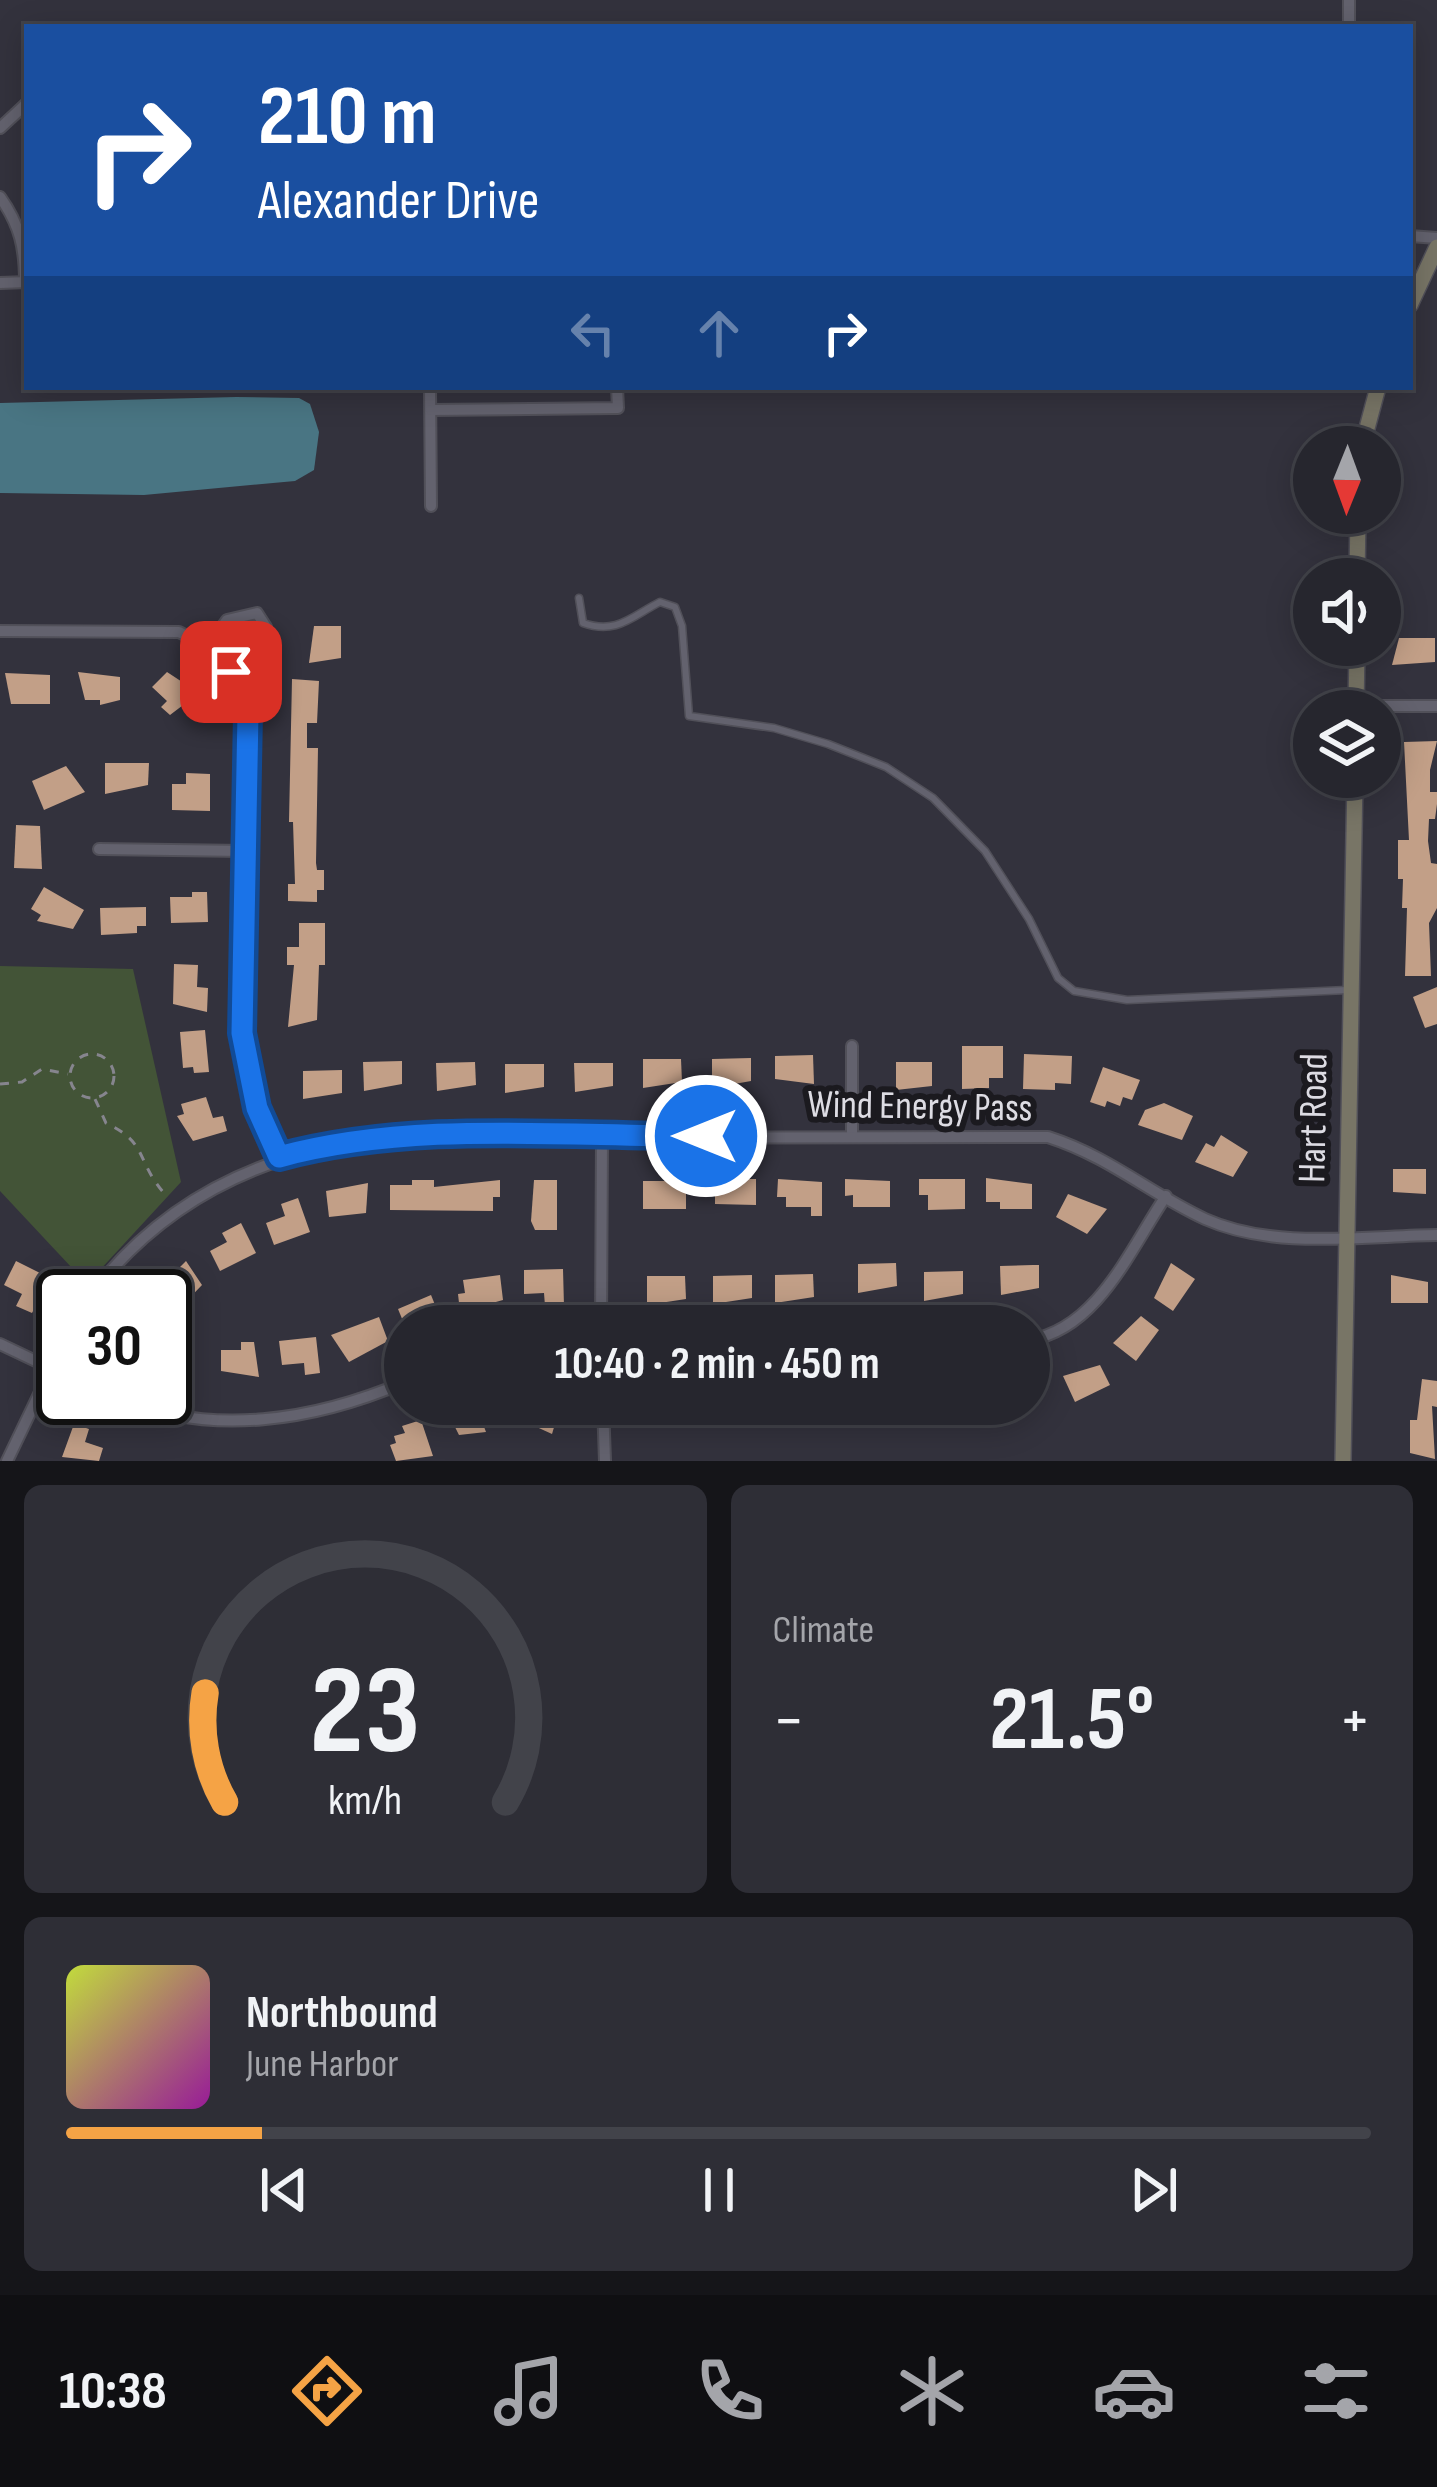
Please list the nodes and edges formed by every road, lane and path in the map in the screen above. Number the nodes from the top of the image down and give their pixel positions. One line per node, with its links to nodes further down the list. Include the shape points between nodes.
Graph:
1 (24, 106): 2 (street)
2 (0, 128)
3 (0, 197): 5 (street)
4 (1437, 243): 6 (street)
5 (24, 245)
6 (1413, 298)
7 (430, 390): 10 (street)
8 (617, 390): 10 (street, via 618,408)
9 (1377, 390): 11 (street)
10 (431, 410): 12 (street)
11 (1368, 426)
12 (431, 506)
13 (579, 598): 22 (lane, via 590,626 630,624 660,602 675,608 689,716 828,744 886,767 933,798 985,851 1058,978 1074,991 1127,1000)
14 (0, 631): 15 (street, via 162,630)
15 (214, 648): 16 (street); 16 (street, via 227,620 257,613 263,640)
16 (231, 672): 21 (street, via 248,713)
17 (1437, 706): 18 (street)
18 (1401, 707)
19 (1354, 798): 22 (street, Hart Road)
20 (99, 849): 21 (street)
21 (245, 851): 29 (street, via 242,1033 257,1108)
22 (1350, 990): 33 (street, Hart Road)
23 (852, 1046): 27 (street)
24 (69, 1074): 25 (path, via 49,1068); 26 (path, via 74,1090); 26 (path, via 82,1056 109,1062 112,1085)
25 (0, 1084)
26 (95, 1099): 30 (path, via 106,1123 130,1132)
27 (852, 1135): 28 (street, Wind Energy Pass); 31 (street, Wind Energy Pass, via 1048,1137 1095,1152)
28 (602, 1137): 29 (street, Wind Energy Pass, via 388,1138); 35 (street)
29 (279, 1157): 34 (street, Wind Energy Pass, via 172,1214)
30 (163, 1192)
31 (1166, 1196): 33 (street, Wind Energy Pass, via 1246,1232); 36 (street, via 1088,1311)
32 (1437, 1235): 33 (street, Wind Energy Pass)
33 (1345, 1236): 45 (street, Hart Road)
34 (114, 1269)
35 (602, 1305)
36 (1050, 1336)
37 (0, 1344): 38 (street)
38 (36, 1362)
39 (384, 1389): 41 (street, via 302,1418)
40 (36, 1410): 43 (street)
41 (192, 1416)
42 (604, 1425): 44 (street)
43 (8, 1461)
44 (605, 1461)
45 (1343, 1461)

